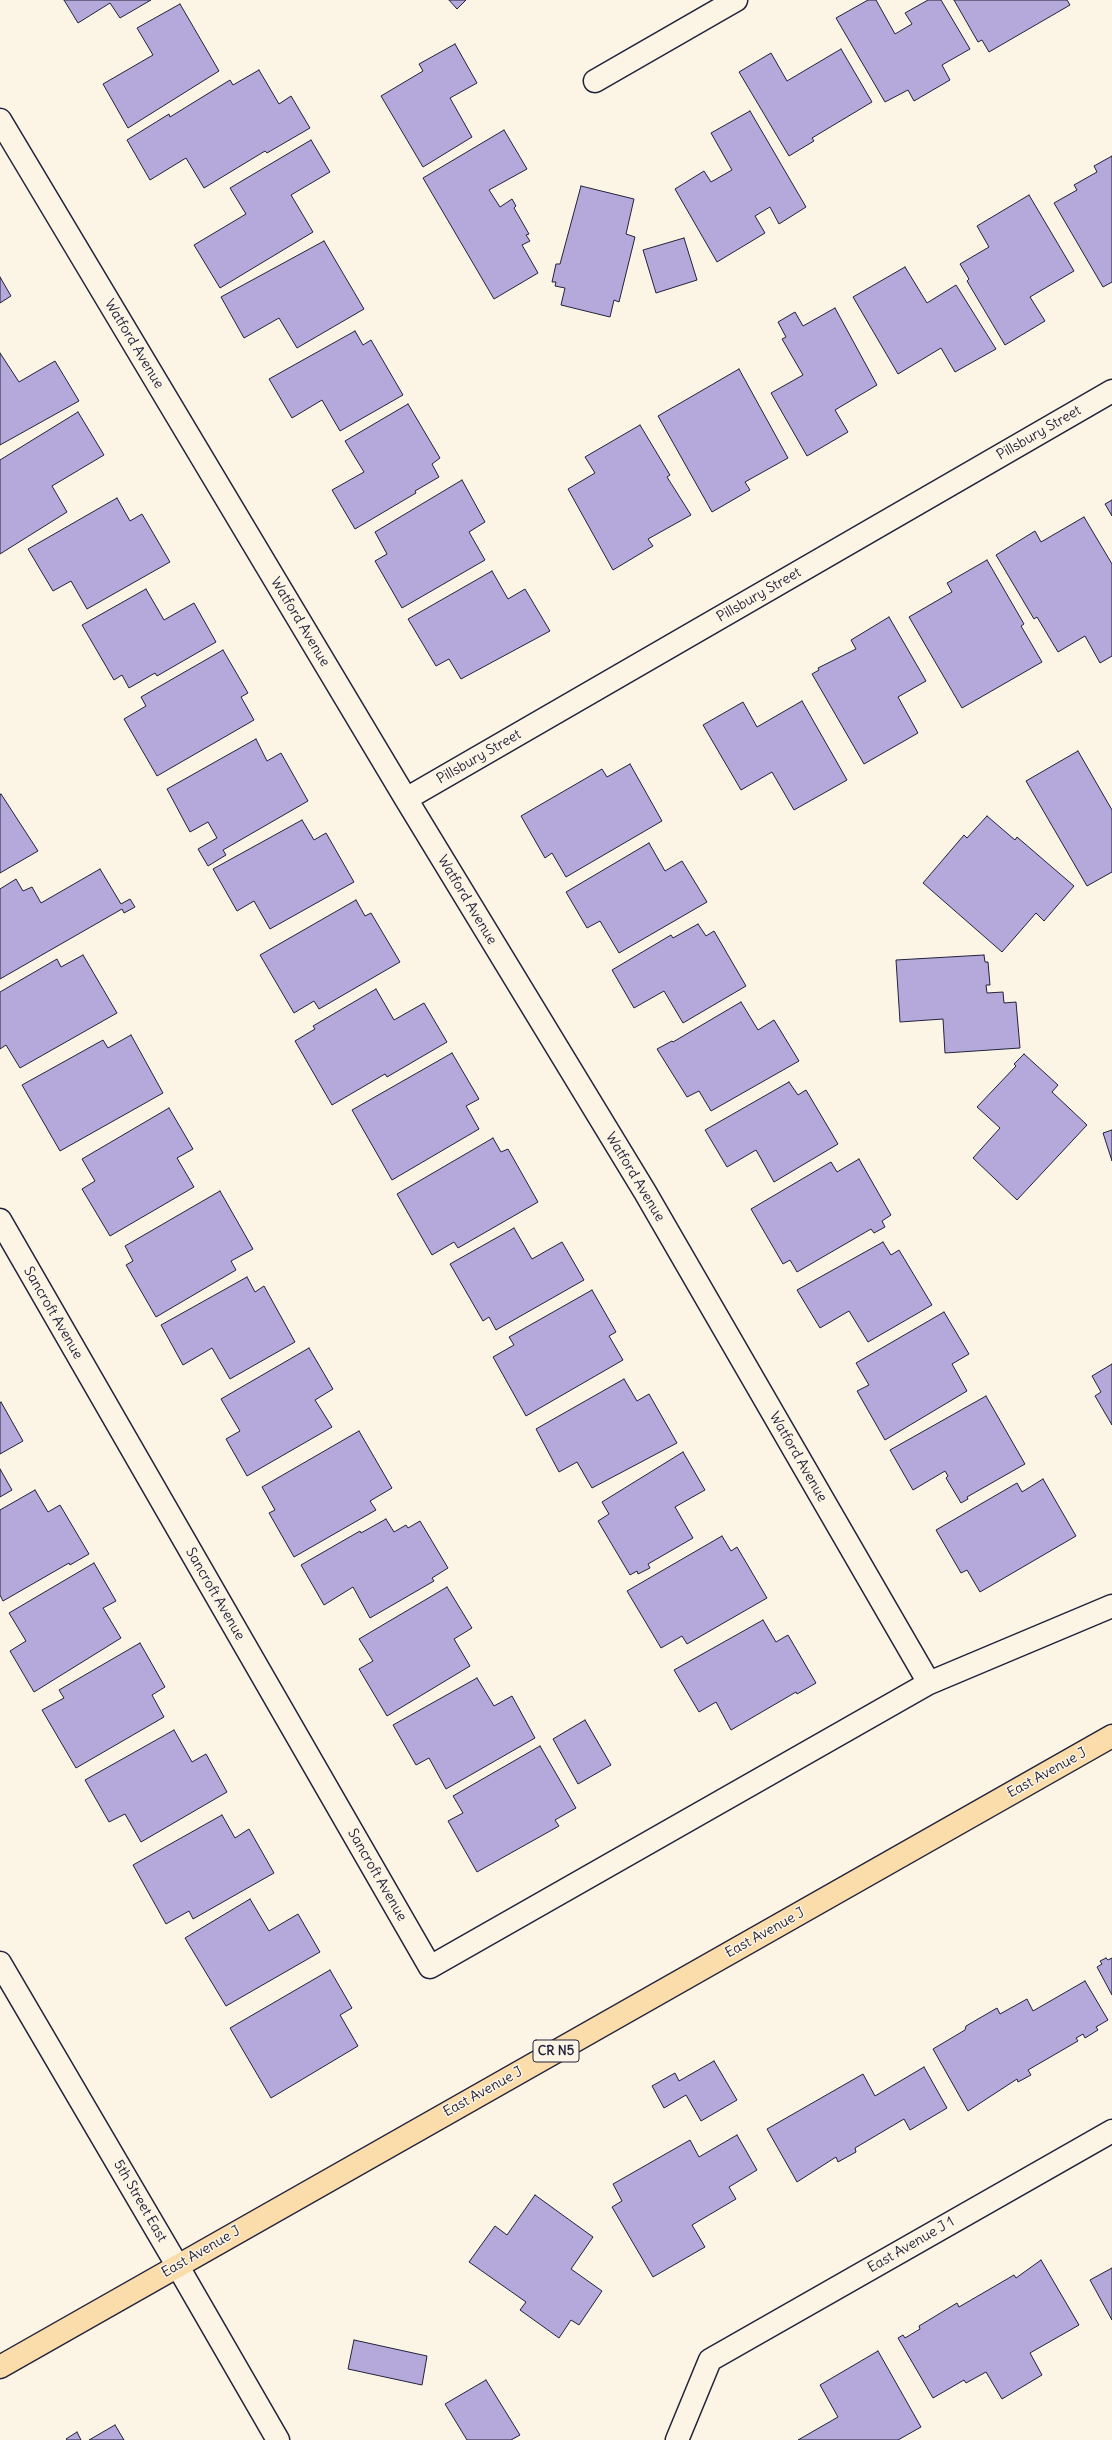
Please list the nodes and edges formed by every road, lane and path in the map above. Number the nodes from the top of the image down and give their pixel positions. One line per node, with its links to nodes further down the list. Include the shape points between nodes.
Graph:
1 (736, 0): 2 (street)
2 (595, 81)
3 (0, 120): 5 (street, Watford Avenue)
4 (1112, 391): 5 (street, Pillsbury Street)
5 (406, 799): 8 (street, Watford Avenue, via 645,1192)
6 (0, 1220): 8 (street, Sancroft Avenue, via 430,1967)
7 (1112, 1606): 8 (street)
8 (929, 1683)
9 (1112, 1736): 12 (main road, East Avenue J / CR N5)
10 (0, 1963): 12 (street, 5th Street East)
11 (1112, 2131): 15 (street, East Avenue J 1, via 710,2360)
12 (177, 2265): 13 (main road, East Avenue J / CR N5); 14 (street, 5th Street East)
13 (0, 2366)
14 (278, 2440)
15 (677, 2440)

